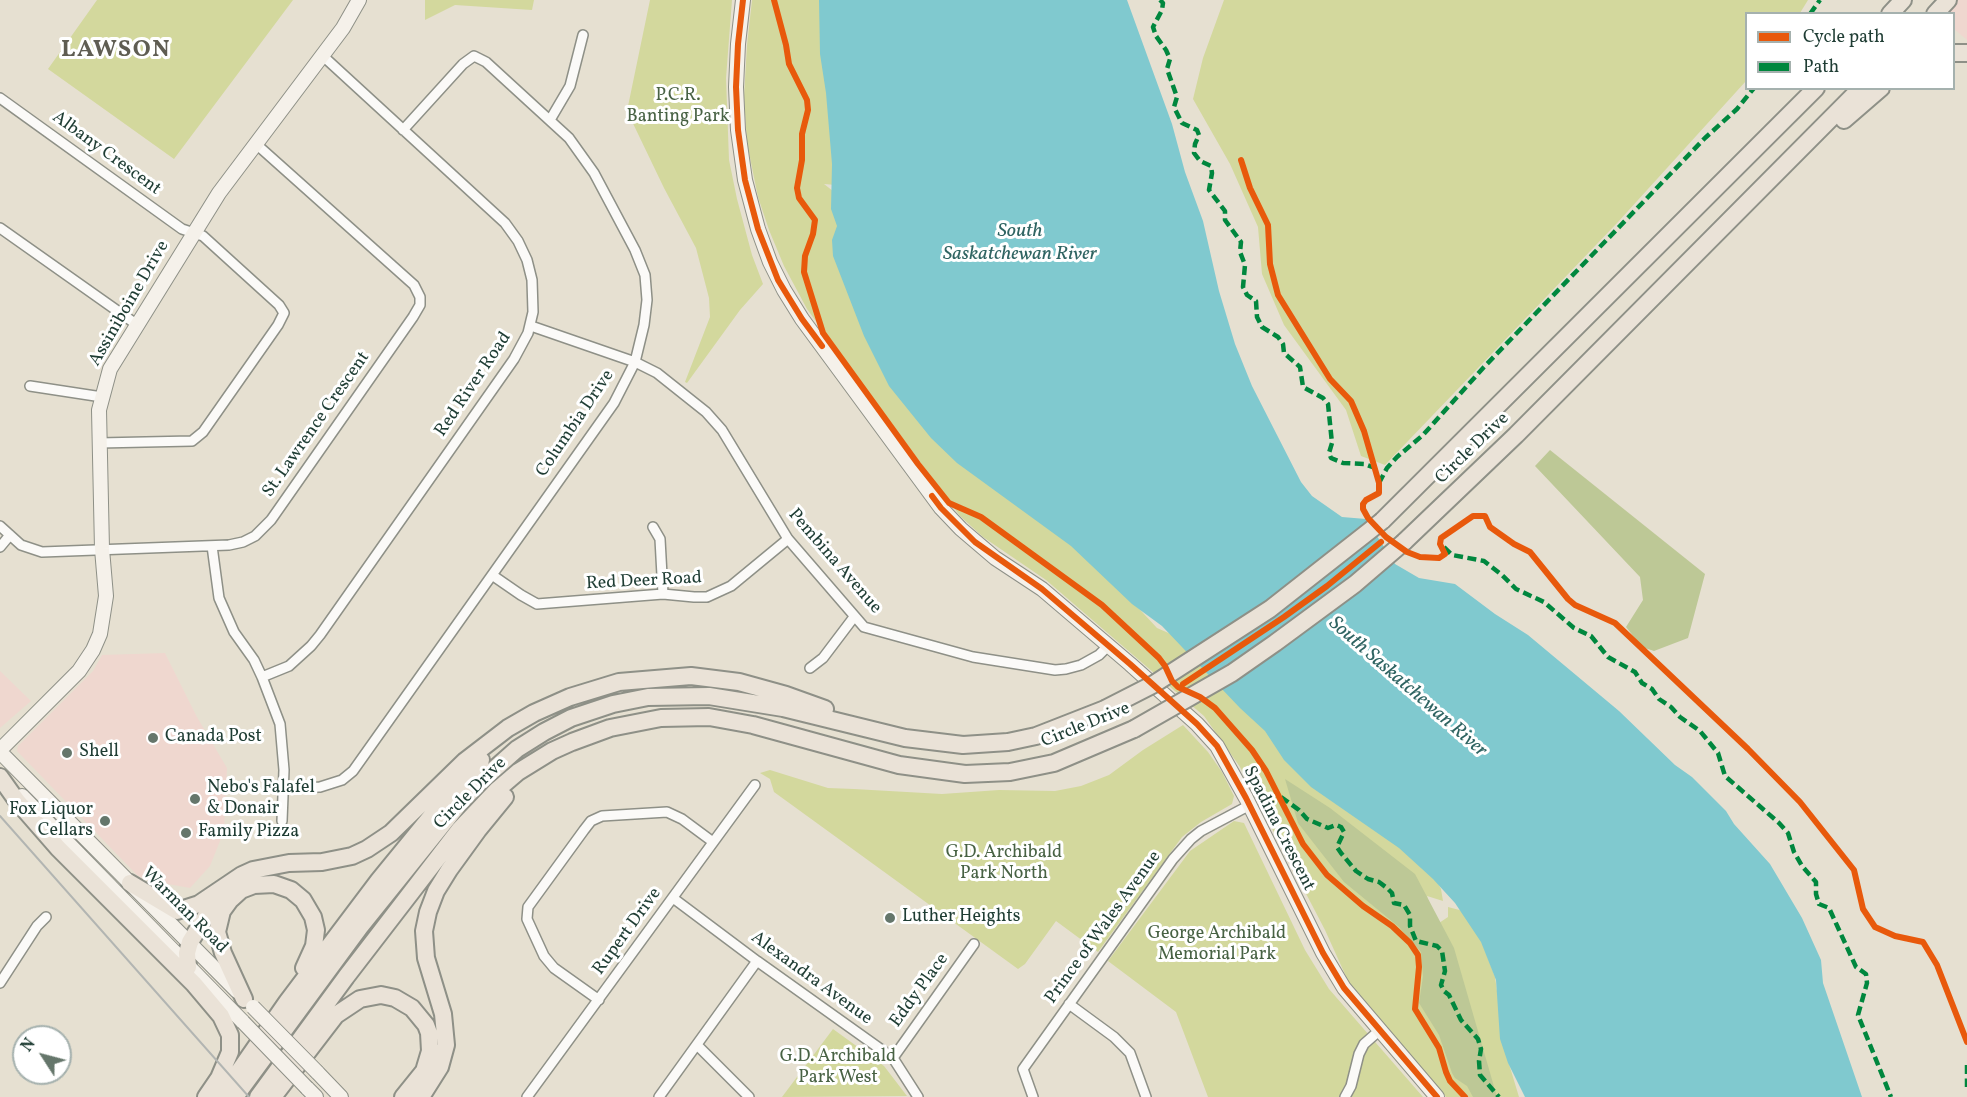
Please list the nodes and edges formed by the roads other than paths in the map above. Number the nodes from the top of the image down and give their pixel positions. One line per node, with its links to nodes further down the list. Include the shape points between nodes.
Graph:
1 (359, 0): 8 (street, Assiniboine Drive)
2 (1903, 0): 5 (highway)
3 (1948, 0): 6 (highway)
4 (741, 4): 35 (street, Spadina Crescent, via 736,87 742,160 758,230 778,280 802,319 941,508 975,542 1042,589)
5 (1892, 12)
6 (1937, 12)
7 (583, 35): 13 (street, via 570,86)
8 (323, 56): 14 (street, Red River Road); 15 (street, Assiniboine Drive)
9 (1814, 90): 39 (highway, Circle Drive, bridge, via 1382,521 1262,615 1155,684 1036,736 963,745)
10 (1859, 90): 16 (highway, Circle Drive)
11 (1879, 90): 16 (highway, via 1802,157)
12 (0, 98): 18 (street, Albany Crescent, via 182,229)
13 (550, 120): 14 (street, Columbia Drive, via 486,62 474,56); 21 (street, Columbia Drive, via 569,138 594,173 645,275 646,308)
14 (403, 130): 20 (street, Red River Road, via 505,223 518,240 532,280)
15 (255, 143): 18 (street, Assiniboine Drive); 29 (street, St. Lawrence Crescent, via 414,285 420,305 265,527 243,542)
16 (1782, 168): 41 (highway, Circle Drive, bridge, via 1404,542 1354,584 1232,673 1134,729 1054,763 1010,772 965,774 899,765 753,725 709,717 662,718 610,728 580,739)
17 (0, 228): 19 (street)
18 (194, 232): 19 (street, Assiniboine Drive); 24 (street, Albany Crescent, via 279,305 284,313 282,318 203,432 192,441)
19 (136, 324): 23 (street, Assiniboine Drive, via 110,369)
20 (531, 326): 21 (street, Pembina Avenue); 37 (street, Red River Road, via 514,359 320,635 289,666)
21 (635, 362): 28 (street, Pembina Avenue, via 666,379 722,430); 32 (street, Columbia Drive, via 614,403)
22 (30, 386): 23 (street)
23 (102, 397): 24 (street, Assiniboine Drive)
24 (99, 443): 31 (street, Assiniboine Drive)
25 (0, 526): 27 (street, St. Lawrence Crescent)
26 (653, 527): 33 (street, via 660,539)
27 (10, 535): 30 (street); 31 (street, St. Lawrence Crescent, via 21,545 42,552)
28 (788, 539): 33 (street, Red Deer Road, via 716,594); 34 (street, Pembina Avenue)
29 (212, 546): 31 (street, St. Lawrence Crescent); 37 (street, via 219,598 234,632)
30 (0, 547)
31 (102, 549): 40 (street, Assiniboine Drive, via 105,596 100,634 93,650 79,671)
32 (492, 575): 33 (street, Red Deer Road, via 537,604); 44 (street, Columbia Drive, via 353,771 334,784)
33 (663, 594)
34 (854, 617): 35 (street, Pembina Avenue, via 864,627 973,657 1055,670 1081,665); 36 (street, via 823,658)
35 (1108, 646): 45 (street, Spadina Crescent, via 1217,746)
36 (810, 668)
37 (262, 677): 44 (street, via 280,724)
38 (570, 697): 39 (highway, via 619,682 691,676 739,682 786,695); 48 (highway, via 525,718 484,745 392,833 367,849 337,860 264,867); 64 (highway, via 507,739 446,798 345,925)
39 (905, 738): 64 (highway, Circle Drive, via 783,708 709,696 633,699 553,727 517,749 459,804)
40 (0, 751): 49 (street, Warman Road)
41 (518, 772): 65 (highway, Circle Drive, via 475,813 417,882); 69 (highway, via 505,797 449,870 428,912 424,931 426,958 443,1014 446,1045 440,1067)
42 (0, 775): 55 (street, Warman Road); 64 (highway, via 58,848 221,1016 230,1035 230,1052 219,1078)
43 (755, 785): 47 (street, Rupert Drive)
44 (285, 788): 46 (street)
45 (1250, 805): 59 (street, Prince of Wales Avenue, via 1209,825 1182,848); 60 (street, Spadina Crescent, via 1323,953 1344,988)
46 (282, 821)
47 (713, 842): 50 (street, Rupert Drive); 57 (street, via 667,812 602,816 591,821 528,906 527,919 544,956 554,968)
48 (232, 881): 49 (highway, via 198,904 177,911); 52 (highway, via 210,906)
49 (130, 883): 52 (street, Warman Road)
50 (673, 898): 54 (street, Alexandra Avenue); 57 (street, Rupert Drive)
51 (46, 917): 56 (street)
52 (190, 942): 55 (highway); 58 (street, Warman Road)
53 (974, 944): 62 (street, Eddy Place)
54 (757, 961): 61 (street); 62 (street, Alexandra Avenue)
55 (188, 967): 63 (street, Warman Road, bridge)
56 (0, 983)
57 (599, 1000): 70 (street, Rupert Drive)
58 (249, 1003): 64 (highway, via 220,947 219,918 241,890 261,883 279,885 298,894 311,910 316,930 314,946); 67 (street, Warman Road, bridge)
59 (1069, 1004): 74 (street, Prince of Wales Avenue, via 1023,1069); 75 (street, via 1130,1053)
60 (1380, 1030): 76 (street, via 1364,1044); 77 (street, Spadina Crescent)
61 (697, 1045): 71 (street); 72 (street)
62 (893, 1058): 73 (street, Alexandra Avenue)
63 (312, 1092)
64 (221, 1096)
65 (258, 1097)
66 (273, 1097): 68 (highway, via 336,1016 360,999 381,995 412,1008 429,1033 430,1051 424,1071)
67 (341, 1097)
68 (403, 1097)
69 (422, 1097)
70 (526, 1097)
71 (659, 1097)
72 (749, 1097)
73 (918, 1097)
74 (1033, 1097)
75 (1146, 1097)
76 (1345, 1097)
77 (1437, 1097)

